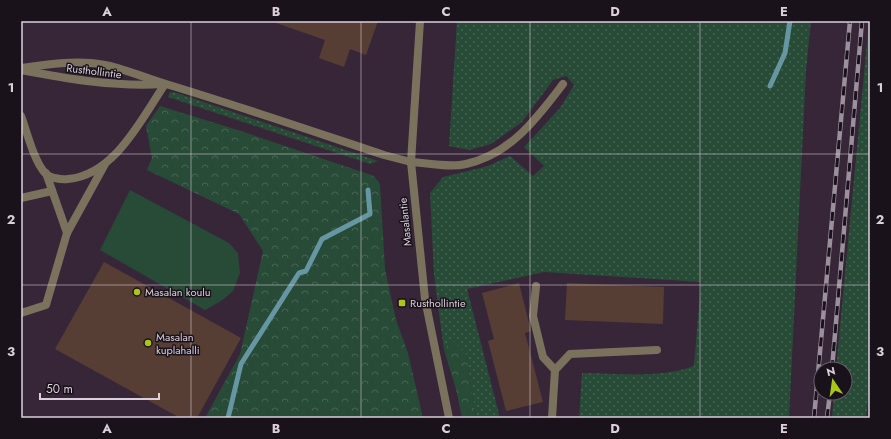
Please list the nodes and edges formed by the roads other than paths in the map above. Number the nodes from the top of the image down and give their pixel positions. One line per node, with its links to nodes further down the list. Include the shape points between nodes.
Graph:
1 (420, 21): 6 (street, Masalantie)
2 (21, 69): 3 (street, Rusthollintie, via 58,77 130,86); 3 (street, Rusthollintie, via 62,62 90,62 125,69)
3 (165, 84): 6 (street, Rusthollintie, via 197,92); 7 (street, via 134,134)
4 (563, 84): 6 (street, Rusthollintie, via 534,122 512,143 487,157 465,164)
5 (21, 116): 8 (street)
6 (411, 162): 16 (street, Masalantie, via 425,299)
7 (105, 164): 8 (street, via 76,178 60,180); 11 (street)
8 (46, 174): 9 (street)
9 (52, 191): 10 (street); 11 (street)
10 (21, 198)
11 (67, 233): 13 (street, via 46,305)
12 (536, 286): 15 (street, via 533,316 543,357)
13 (21, 313)
14 (657, 350): 15 (street, via 570,354)
15 (555, 370): 17 (street)
16 (449, 418)
17 (552, 418)

